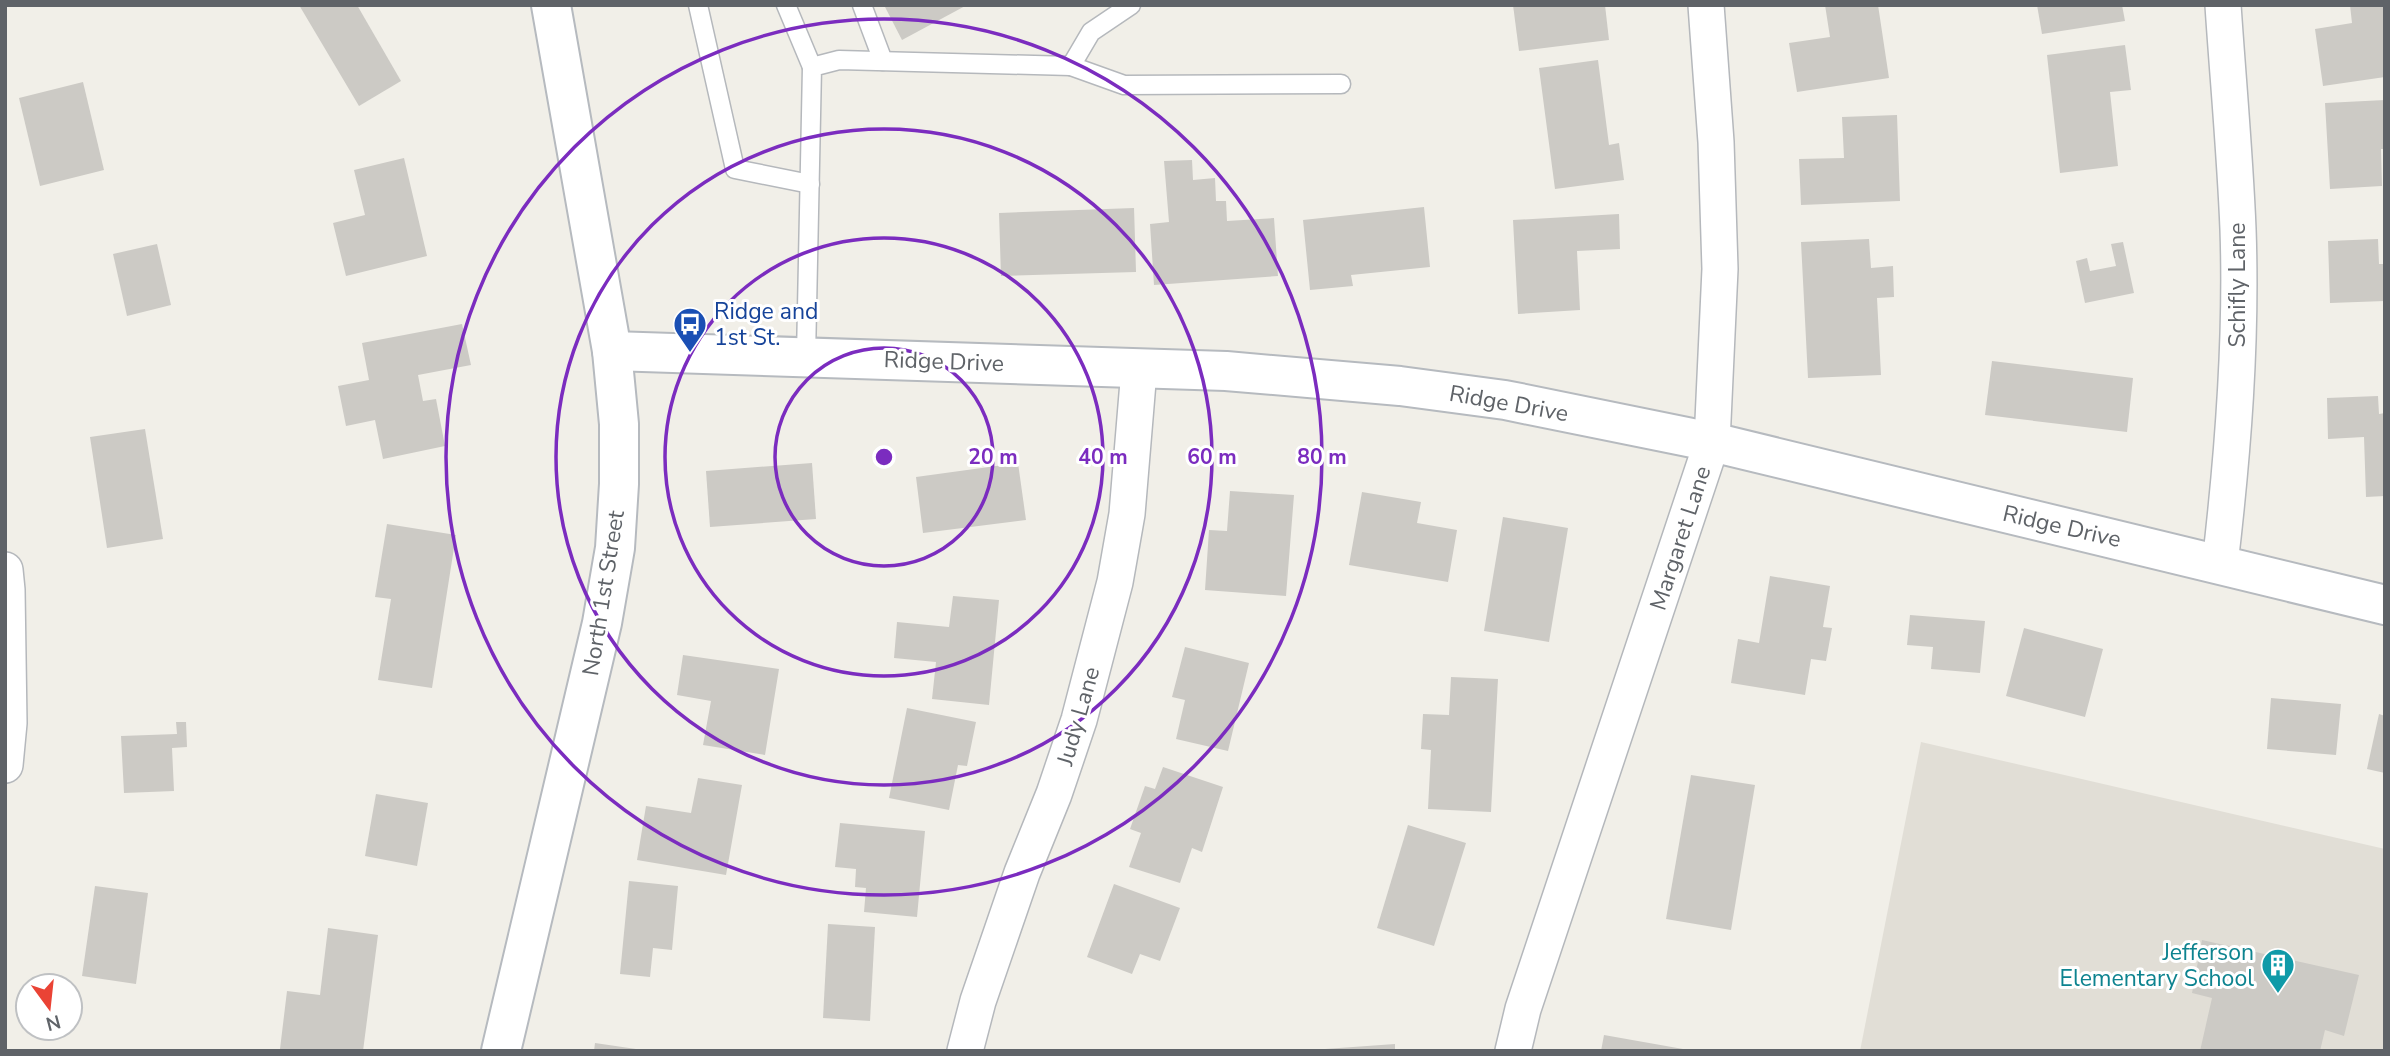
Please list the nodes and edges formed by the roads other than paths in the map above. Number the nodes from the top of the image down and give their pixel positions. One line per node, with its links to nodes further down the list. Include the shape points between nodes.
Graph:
1 (551, 5): 13 (street, North 1st Street)
2 (698, 5): 12 (lane, via 735,169)
3 (786, 5): 10 (lane)
4 (862, 5): 8 (lane)
5 (1131, 5): 9 (lane, via 1091,32)
6 (1706, 5): 16 (street, Margaret Lane, via 1720,269)
7 (2223, 5): 17 (street, Schifly Lane, via 2238,230 2238,348)
8 (883, 61): 9 (lane); 10 (lane, via 839,60)
9 (1071, 66): 11 (lane, via 1124,85)
10 (812, 67): 12 (lane)
11 (1341, 84)
12 (810, 184): 14 (lane)
13 (612, 351): 14 (street, Ridge Drive); 21 (street, North 1st Street, via 619,424 615,548 603,623)
14 (806, 357): 15 (street, Ridge Drive)
15 (1139, 370): 16 (street, Ridge Drive, via 1226,371 1400,386 1505,400); 22 (street, Judy Lane, via 1127,514 1115,582 1079,720 1013,898)
16 (1712, 442): 17 (street, Ridge Drive); 23 (street, Margaret Lane, via 1523,1009)
17 (2220, 564): 19 (street, Ridge Drive)
18 (5, 570): 20 (street, via 9,710)
19 (2385, 605)
20 (5, 765)
21 (501, 1051)
22 (965, 1051)
23 (1513, 1051)

